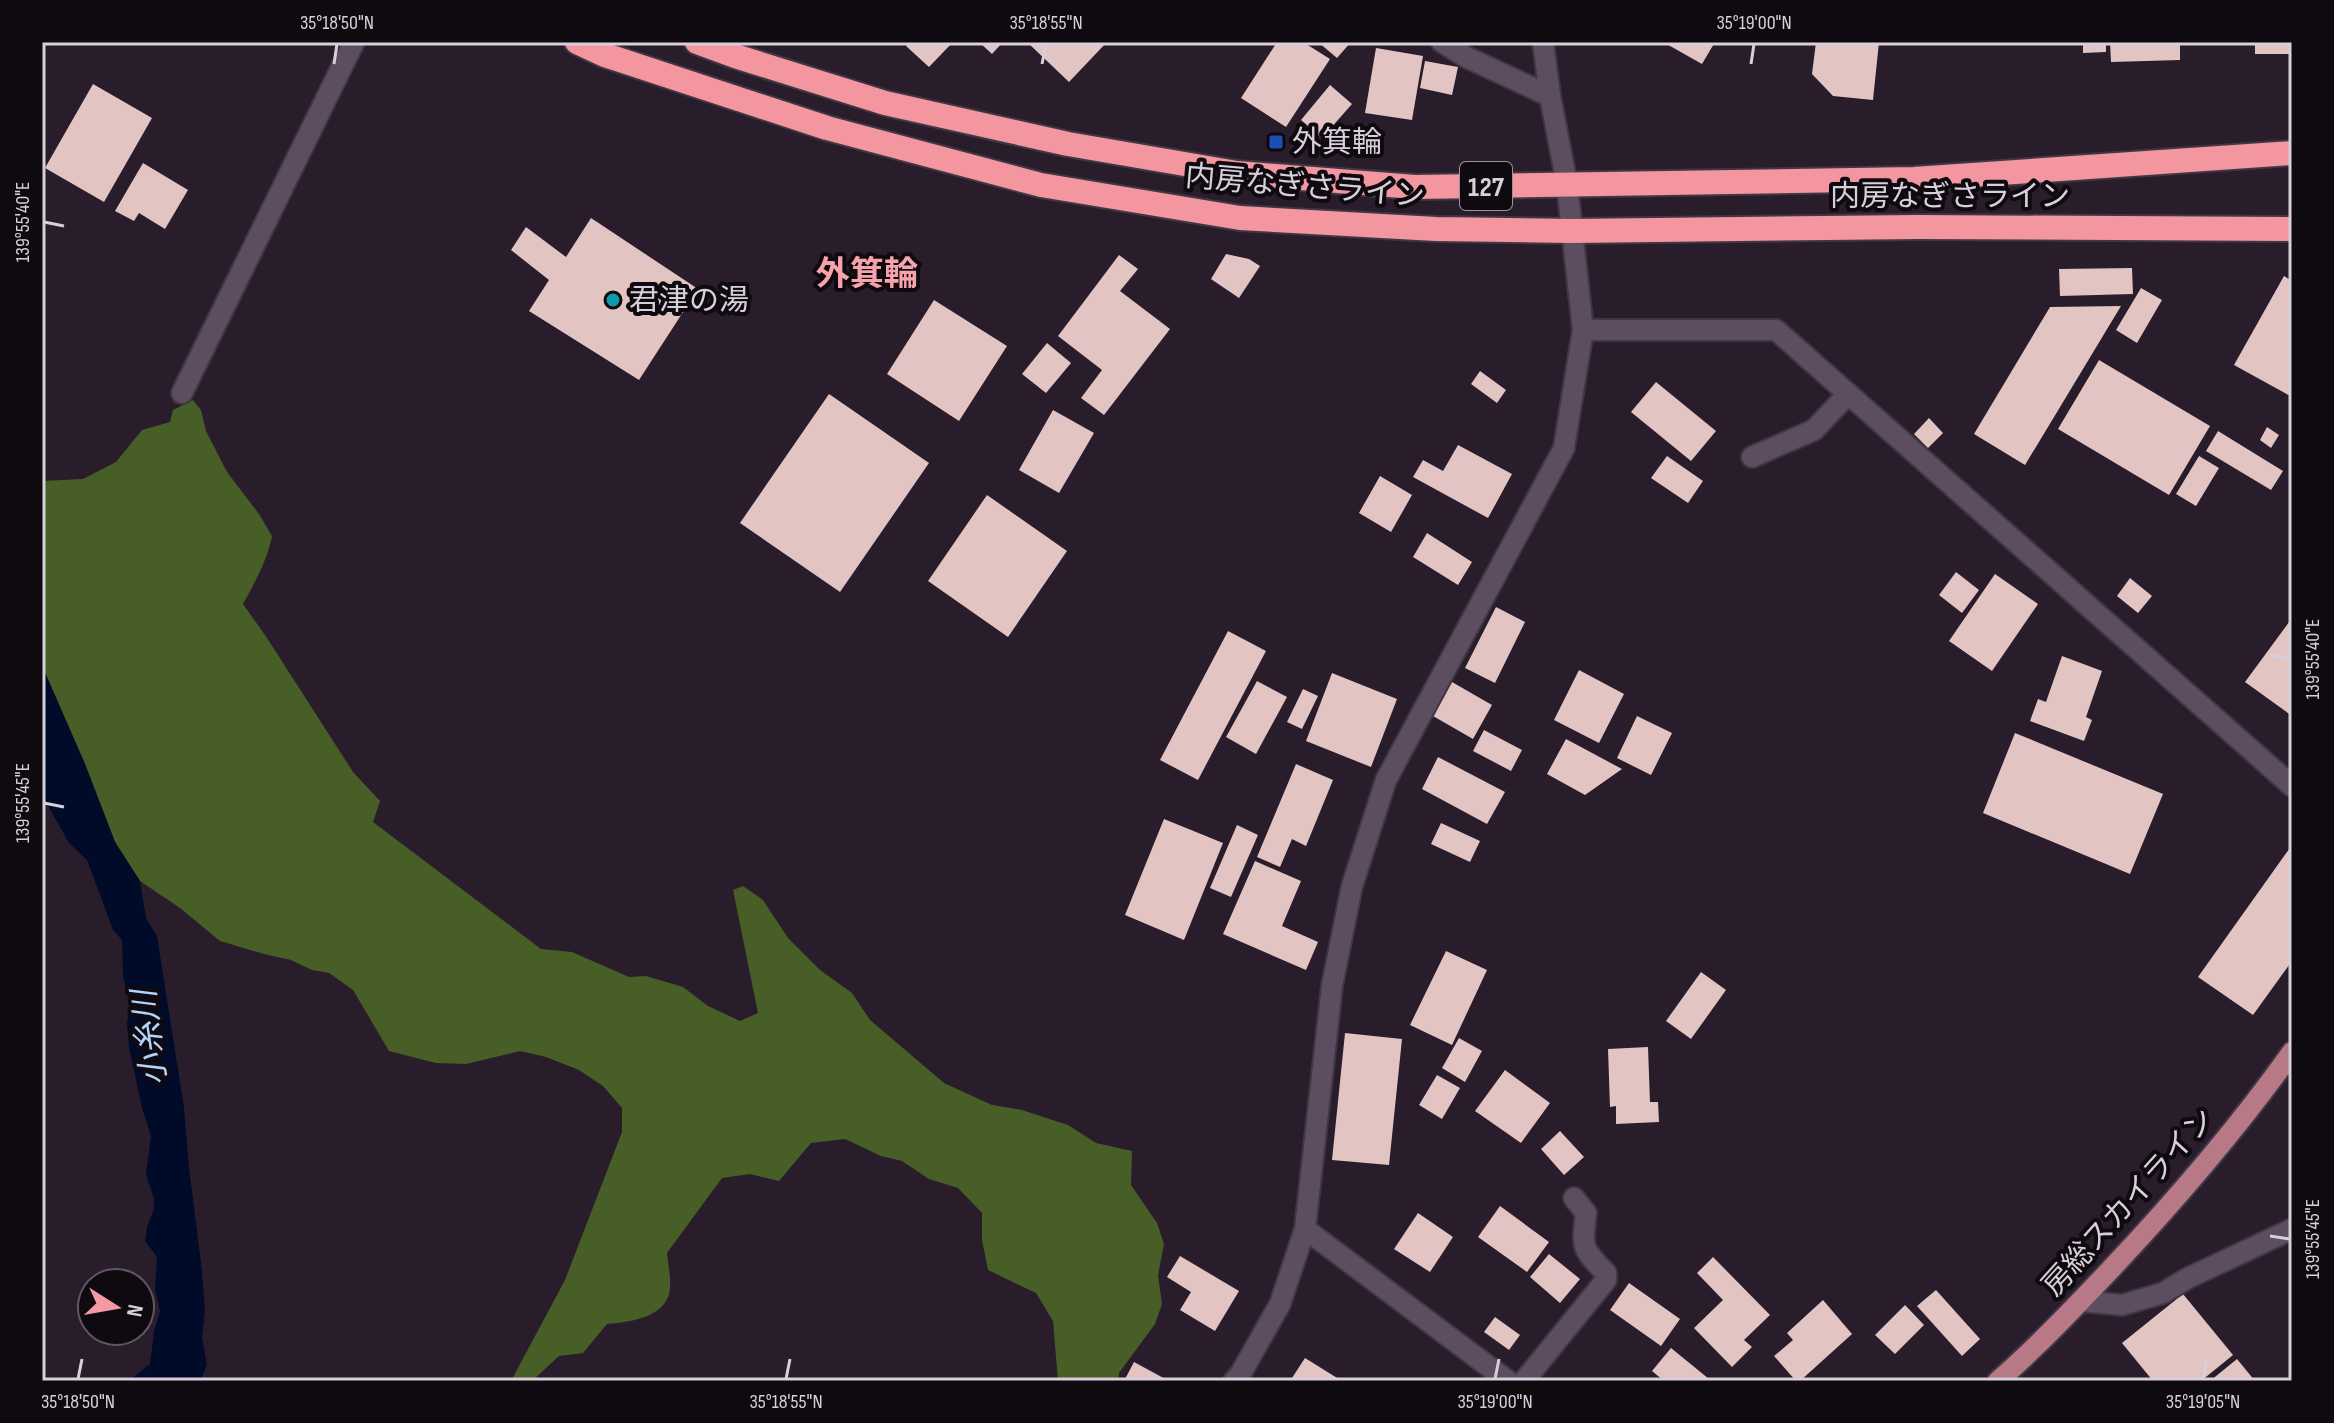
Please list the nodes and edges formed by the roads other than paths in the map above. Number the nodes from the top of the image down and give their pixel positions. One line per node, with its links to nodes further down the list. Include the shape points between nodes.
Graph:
1 (354, 42): 12 (street)
2 (577, 42): 10 (highway, 内房なぎさライン / 127, via 827,128 1041,185 1240,218)
3 (697, 42): 8 (highway, 内房なぎさライン / 127, via 885,103 1068,144 1237,173 1415,187)
4 (1442, 42): 6 (street)
5 (1543, 42): 6 (street)
6 (1550, 96): 8 (street)
7 (2292, 153): 8 (highway, 内房なぎさライン / 127, via 1914,179)
8 (1567, 184): 10 (street)
9 (2292, 229): 10 (highway, 内房なぎさライン / 127)
10 (1571, 231): 11 (street)
11 (1583, 330): 13 (street, via 1776,330); 18 (street, via 1564,448 1386,780 1352,886 1332,986)
12 (182, 393)
13 (1848, 394): 14 (street, via 1814,430); 15 (street)
14 (1752, 457)
15 (2292, 786)
16 (2292, 1052): 20 (main road, 房総スカイライン, via 2237,1127)
17 (1574, 1198): 23 (street, via 1586,1213 1583,1244 1606,1280)
18 (1305, 1229): 21 (street, via 1280,1304); 22 (street)
19 (2292, 1229): 20 (street, via 2163,1293 2122,1305)
20 (2081, 1301): 24 (main road, 房総スカイライン)
21 (1234, 1381)
22 (1508, 1381)
23 (1524, 1381)
24 (1998, 1381)

